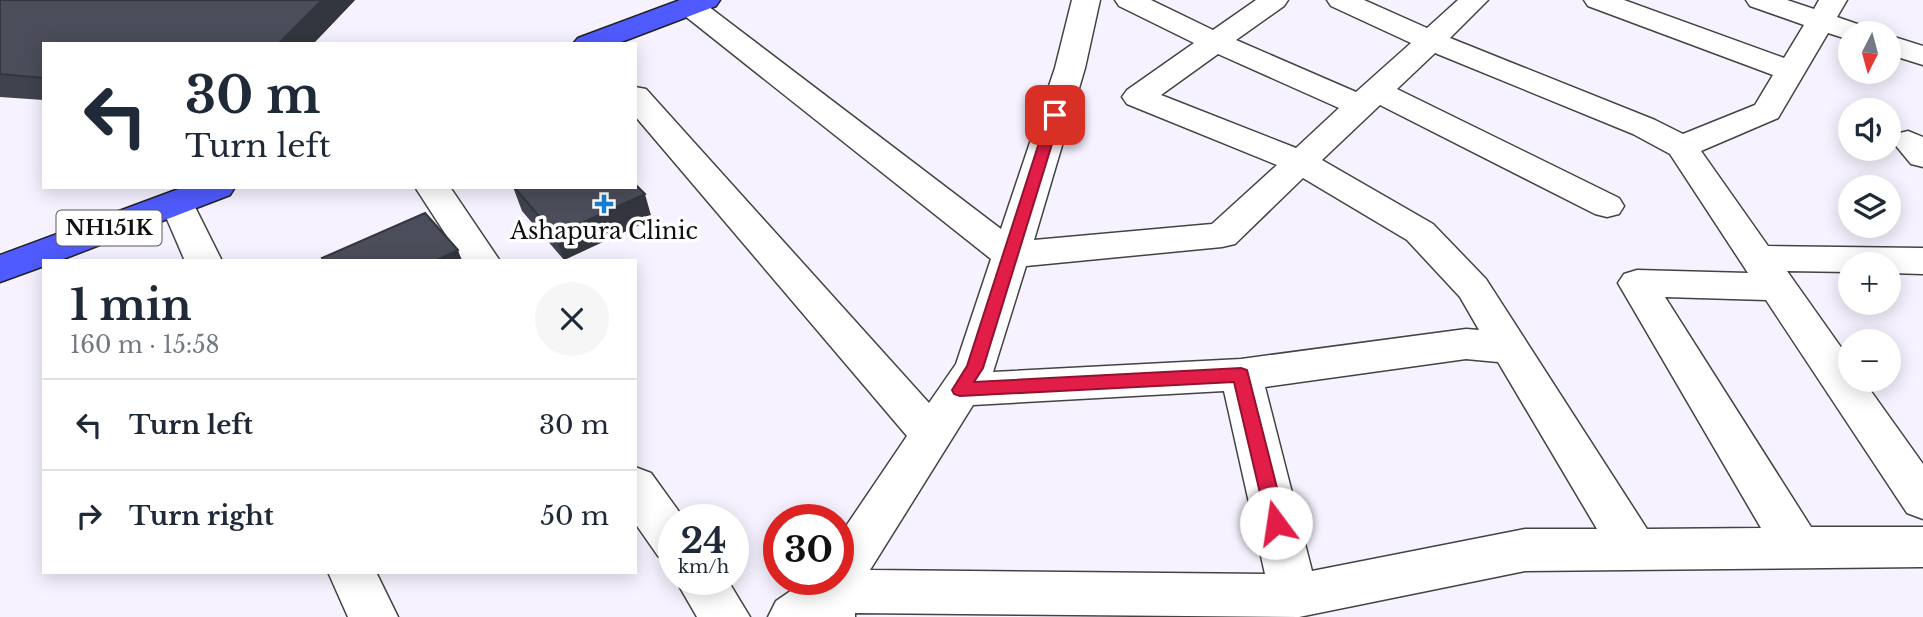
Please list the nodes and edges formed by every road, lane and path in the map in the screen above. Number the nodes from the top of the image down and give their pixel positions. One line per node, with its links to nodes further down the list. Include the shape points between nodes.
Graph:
1 (1086, 0): 24 (street, via 1070,68)
2 (1129, 0): 12 (street)
3 (1275, 0): 12 (street)
4 (1341, 0): 10 (street)
5 (1474, 0): 10 (street)
6 (1598, 0): 15 (street)
7 (1760, 0): 9 (street)
8 (698, 3): 11 (highway); 24 (street)
9 (1827, 11): 15 (street)
10 (1431, 41): 17 (street); 18 (street, via 1644,127)
11 (594, 42)
12 (1215, 42): 17 (street); 19 (street, via 1138,97)
13 (1901, 48): 14 (street)
14 (1923, 56)
15 (1791, 71): 18 (street, via 1767,111)
16 (637, 98): 33 (street)
17 (1369, 99): 19 (street); 23 (street)
18 (1682, 147): 29 (street)
19 (1301, 162): 24 (street, via 1222,235); 30 (street, via 1420,232 1473,288)
20 (213, 189): 22 (highway, NH151K)
21 (433, 189): 26 (street)
22 (177, 203): 25 (street); 28 (highway, NH151K)
23 (1607, 206)
24 (1010, 255): 32 (street, via 975,368)
25 (203, 259)
26 (481, 259)
27 (1923, 261): 29 (street)
28 (0, 269)
29 (1768, 272): 35 (street); 38 (street, via 1637,283)
30 (1512, 348): 31 (street, via 1466,344); 39 (street)
31 (1241, 375): 32 (street); 42 (street)
32 (960, 390): 33 (street)
33 (931, 434): 43 (street)
34 (637, 489): 36 (street)
35 (1923, 500)
36 (658, 519)
37 (1923, 547): 38 (street)
38 (1798, 548): 39 (street)
39 (1634, 549): 42 (street, via 1525,550)
40 (353, 574): 45 (street)
41 (710, 595): 46 (street)
42 (1294, 596): 44 (street)
43 (826, 597): 44 (street)
44 (1165, 606)
45 (373, 617)
46 (725, 617)

